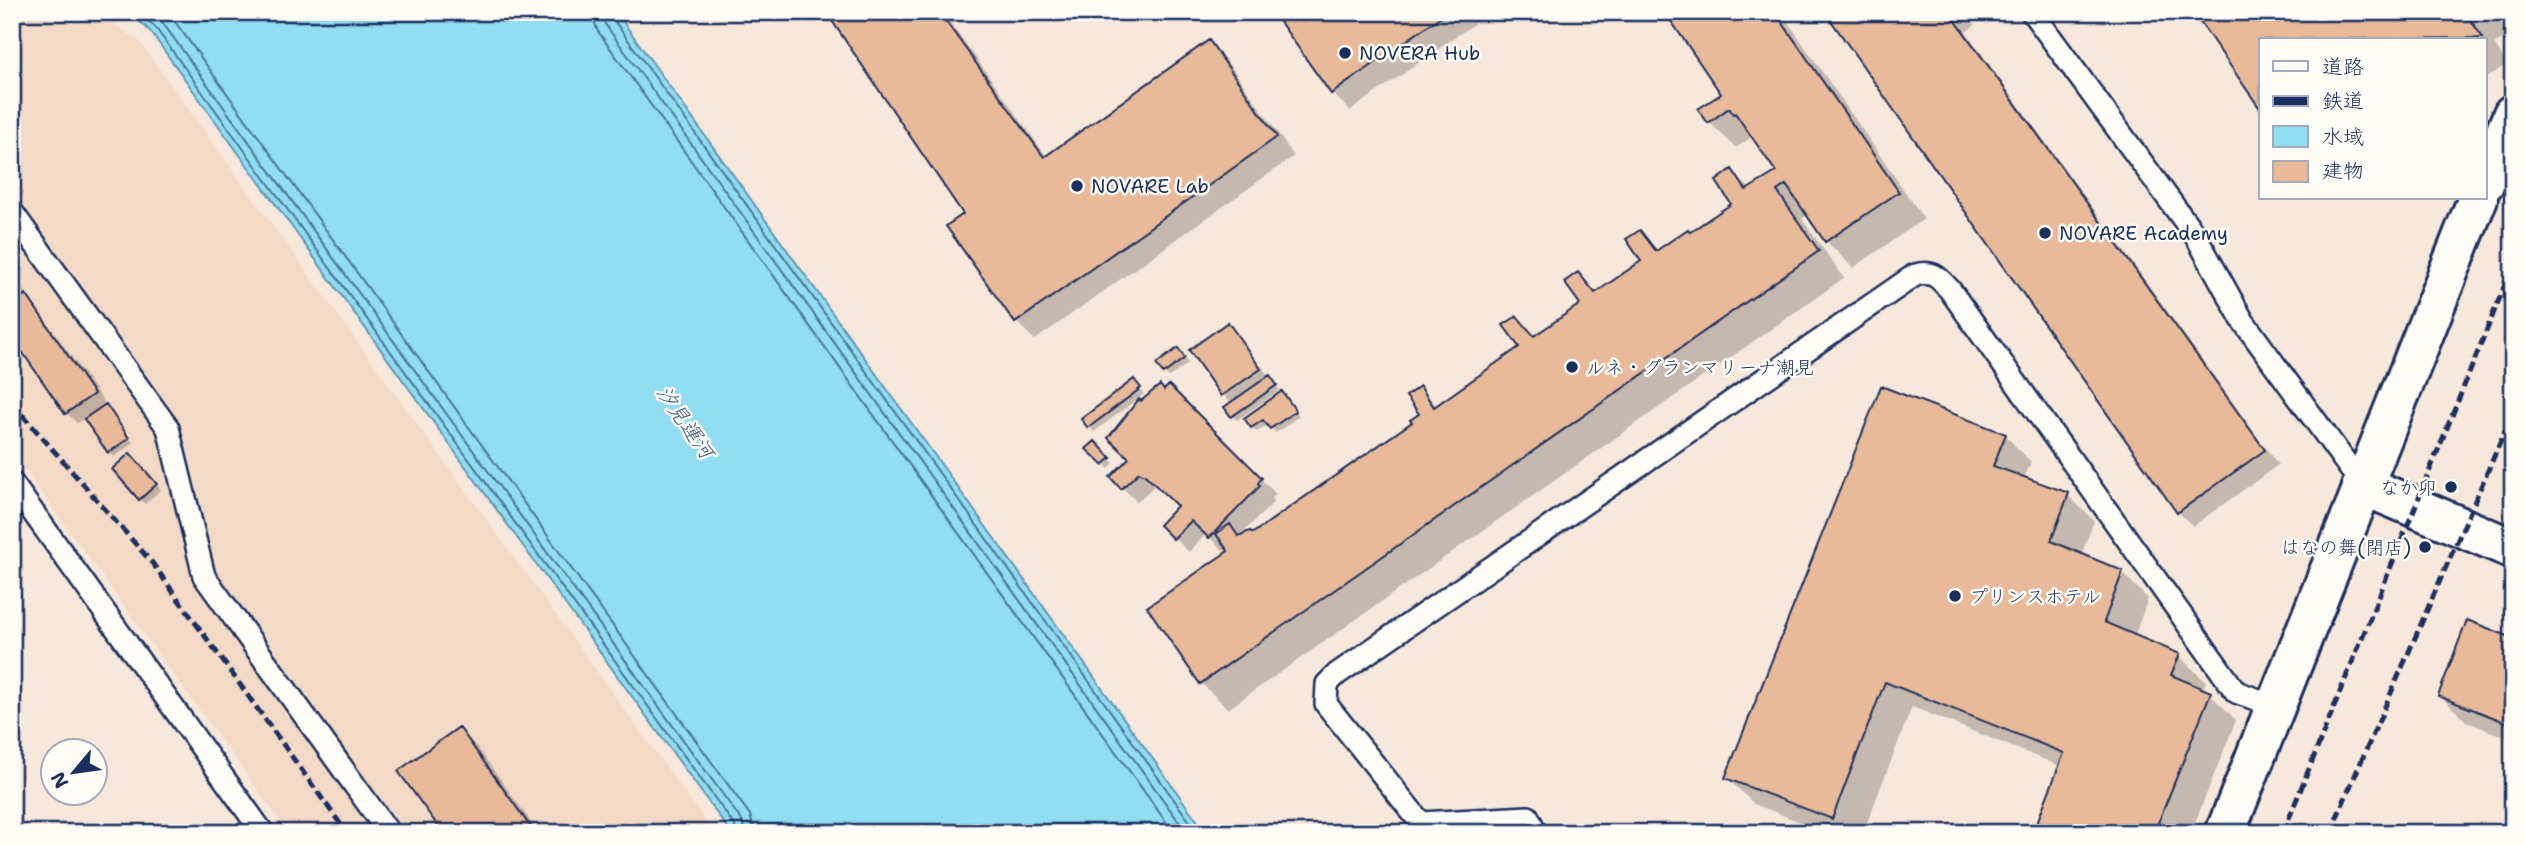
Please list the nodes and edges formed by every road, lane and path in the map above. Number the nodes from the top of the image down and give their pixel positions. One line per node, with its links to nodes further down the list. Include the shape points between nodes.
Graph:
1 (2032, 12): 7 (lane, via 2197,238 2243,321)
2 (2513, 114): 3 (street)
3 (2486, 180)
4 (2477, 200): 7 (street)
5 (12, 212): 11 (lane, via 168,428 204,576)
6 (12, 483): 10 (lane)
7 (2362, 485): 8 (street); 9 (street)
8 (2513, 549)
9 (2278, 707): 12 (lane, via 2236,692 1950,290 1938,276 1927,272 1915,275 1327,684 1325,704 1421,823 1528,817); 13 (street)
10 (263, 833)
11 (389, 833)
12 (1536, 833)
13 (2225, 833)

